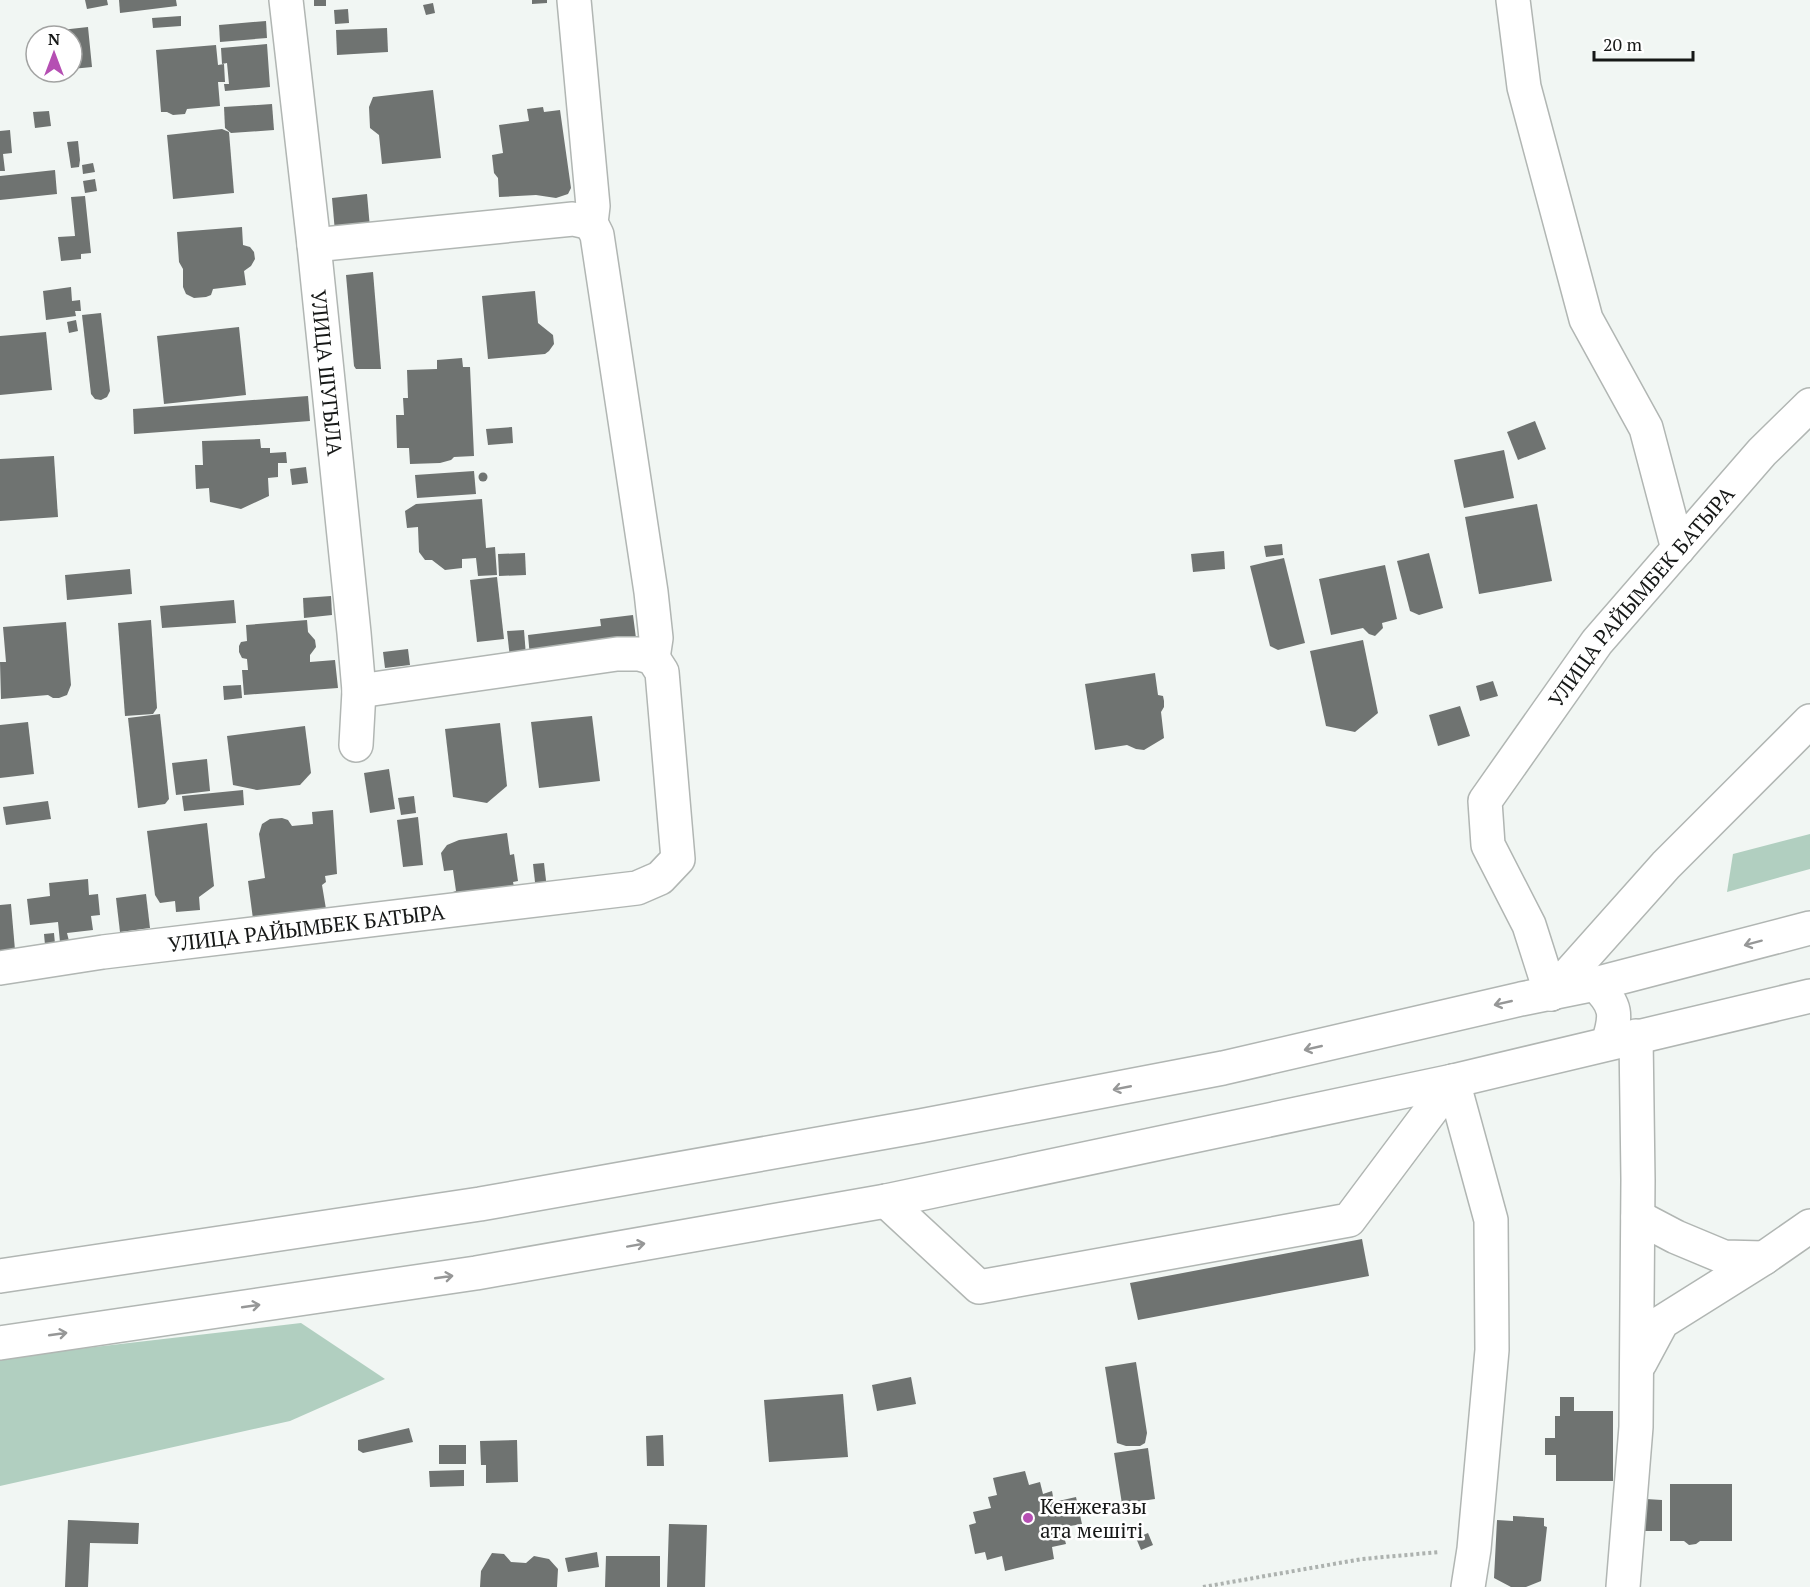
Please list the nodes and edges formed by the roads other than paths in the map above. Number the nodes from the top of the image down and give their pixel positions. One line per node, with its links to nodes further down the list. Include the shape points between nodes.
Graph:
1 (286, 0): 5 (main road, УЛИЦА ШУГЫЛА)
2 (574, 0): 4 (main road, via 593,206)
3 (1513, 0): 7 (main road, via 1524,87 1586,319 1646,428)
4 (591, 223): 5 (main road, via 573,219); 8 (main road, via 597,235 651,592 656,638)
5 (314, 245): 9 (main road, УЛИЦА ШУГЫЛА)
6 (1810, 405): 7 (main road, УЛИЦА РАЙЫМБЕК БАТЫРА, via 1762,452)
7 (1678, 549): 15 (main road, УЛИЦА РАЙЫМБЕК БАТЫРА, via 1597,642 1485,801 1488,845 1529,926)
8 (653, 658): 9 (main road, via 617,654); 13 (main road, УЛИЦА РАЙЫМБЕК БАТЫРА, via 662,672 678,859 660,878 637,888 103,952)
9 (359, 691): 11 (main road, УЛИЦА ШУГЫЛА)
10 (1810, 721): 15 (main road, via 1666,866)
11 (356, 745)
12 (1810, 928): 14 (main road, one-way to 14)
13 (0, 968)
14 (1595, 984): 15 (main road); 17 (main road, via 1611,1002 1612,1030)
15 (1551, 994): 23 (main road, one-way to 23, via 1222,1068 932,1124 480,1204)
16 (1810, 996): 17 (main road)
17 (1622, 1040): 18 (main road); 20 (main road)
18 (1453, 1081): 19 (main road); 19 (main road, via 1349,1220 979,1287); 26 (main road, via 1491,1220 1492,1350)
19 (886, 1201): 24 (main road, one-way to 19, via 476,1273)
20 (1638, 1217): 22 (main road, via 1724,1257); 25 (main road)
21 (1810, 1226): 22 (main road)
22 (1764, 1258): 25 (main road, via 1662,1322)
23 (0, 1275)
24 (0, 1343)
25 (1637, 1367): 27 (main road)
26 (1468, 1587)
27 (1623, 1587)

